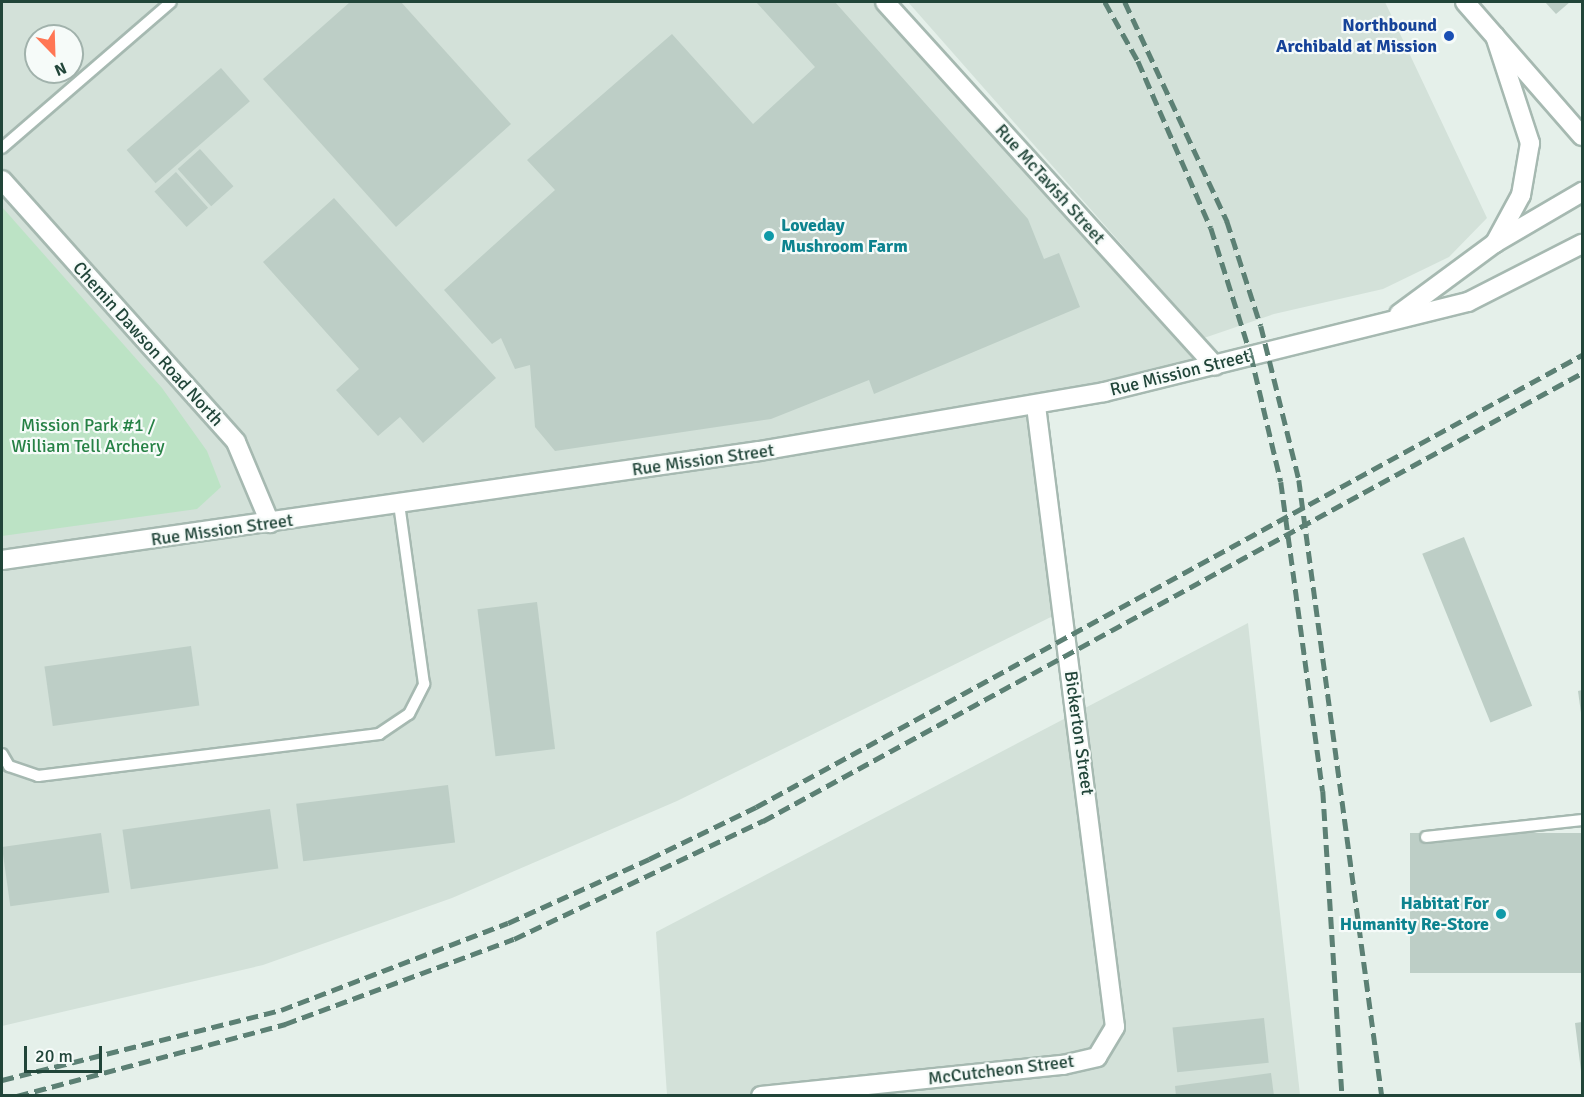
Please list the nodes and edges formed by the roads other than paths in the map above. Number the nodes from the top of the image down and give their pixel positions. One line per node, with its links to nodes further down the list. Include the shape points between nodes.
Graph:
1 (171, 2): 6 (lane)
2 (885, 2): 12 (street, Rue McTavish Street)
3 (1465, 2): 4 (street)
4 (1495, 36): 5 (street); 9 (street, via 1530,143 1521,195)
5 (1582, 136)
6 (2, 148)
7 (2, 180): 15 (street, Chemin Dawson Road North, via 236,442)
8 (1582, 192): 9 (street, Rue Mission Street)
9 (1495, 243): 11 (street, Rue Mission Street)
10 (1582, 244): 11 (street, Rue Mission Street, via 1468,302)
11 (1395, 317): 12 (street, Rue Mission Street)
12 (1215, 366): 13 (street, Rue Mission Street)
13 (1036, 406): 14 (street, Rue Mission Street); 20 (street, Bickerton Street, via 1115,1027)
14 (399, 504): 15 (street, Rue Mission Street); 17 (lane, via 424,684 409,714 379,734 38,776 9,766)
15 (270, 523): 16 (street, Rue Mission Street)
16 (2, 560)
17 (2, 754)
18 (1582, 820): 19 (lane)
19 (1426, 837)
20 (1097, 1057): 21 (street, McCutcheon Street, via 1063,1065)
21 (761, 1095)

